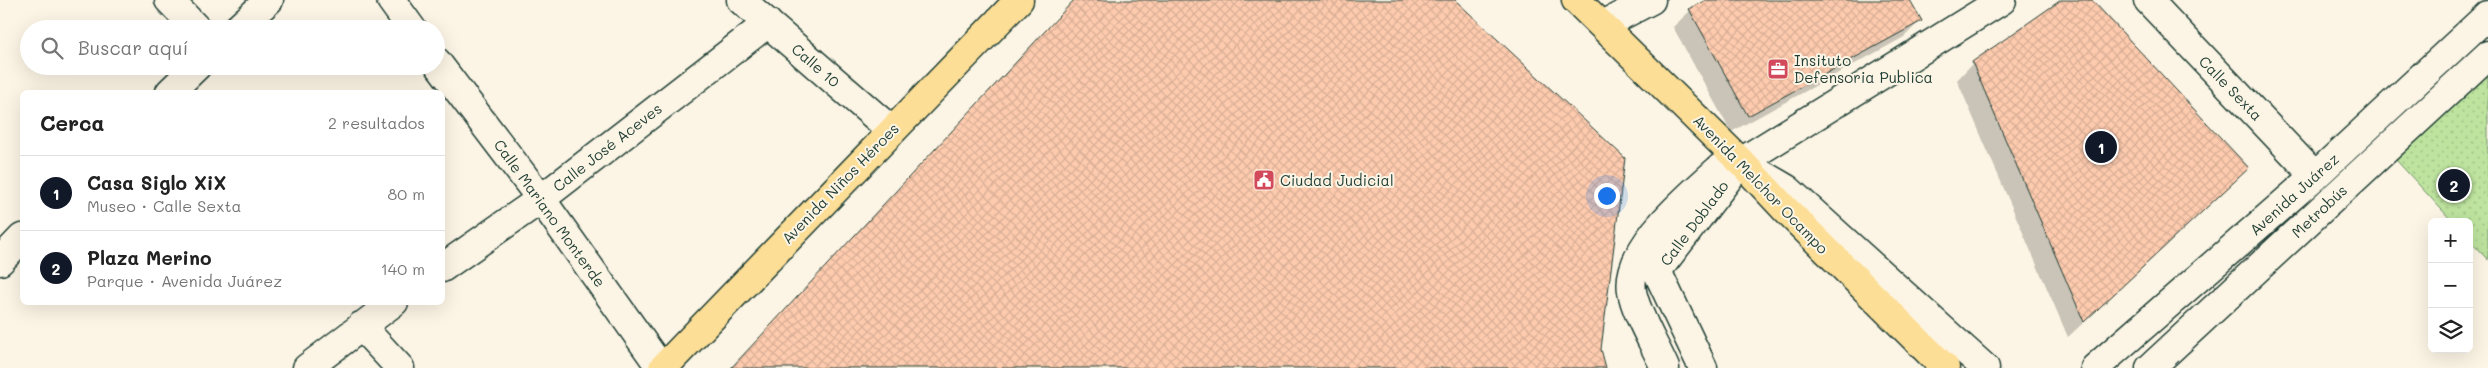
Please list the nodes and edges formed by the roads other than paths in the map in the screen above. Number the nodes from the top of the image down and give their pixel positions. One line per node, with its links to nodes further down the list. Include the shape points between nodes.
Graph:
1 (168, 0): 11 (street)
2 (268, 0): 12 (street)
3 (391, 0): 13 (street)
4 (741, 0): 14 (street, Calle 10)
5 (1019, 0): 20 (main road, Avenida Niños Héroes)
6 (1576, 0): 15 (main road, Avenida Melchor Ocampo)
7 (1651, 0): 15 (street)
8 (2002, 0): 21 (street)
9 (2148, 0): 22 (street, Calle Sexta)
10 (2488, 15): 22 (street, Avenida Juárez)
11 (188, 20)
12 (247, 20)
13 (405, 20)
14 (768, 23): 20 (street, Calle 10); 23 (street, Calle José Aceves)
15 (1603, 25): 21 (main road, Avenida Melchor Ocampo)
16 (2488, 55): 37 (street, Metrobús)
17 (445, 72): 23 (street, Calle Mariano Monterde)
18 (188, 75): 19 (street)
19 (172, 90)
20 (891, 130): 32 (main road, Avenida Niños Héroes)
21 (1737, 158): 29 (street, via 1787,189); 33 (street, via 1661,224 1632,272 1633,298); 34 (street, Calle Doblado, via 1658,271); 35 (main road, Avenida Melchor Ocampo)
22 (2315, 176): 36 (street, Avenida Juárez)
23 (541, 199): 26 (street, Calle José Aceves); 32 (street, Calle Mariano Monterde)
24 (20, 240): 25 (street)
25 (0, 260)
26 (445, 266)
27 (390, 305): 28 (street)
28 (361, 326): 30 (street); 31 (street)
29 (1981, 364)
30 (307, 368)
31 (400, 368)
32 (662, 368)
33 (1665, 368)
34 (1703, 368)
35 (1945, 368)
36 (2095, 368)
37 (2150, 368)

